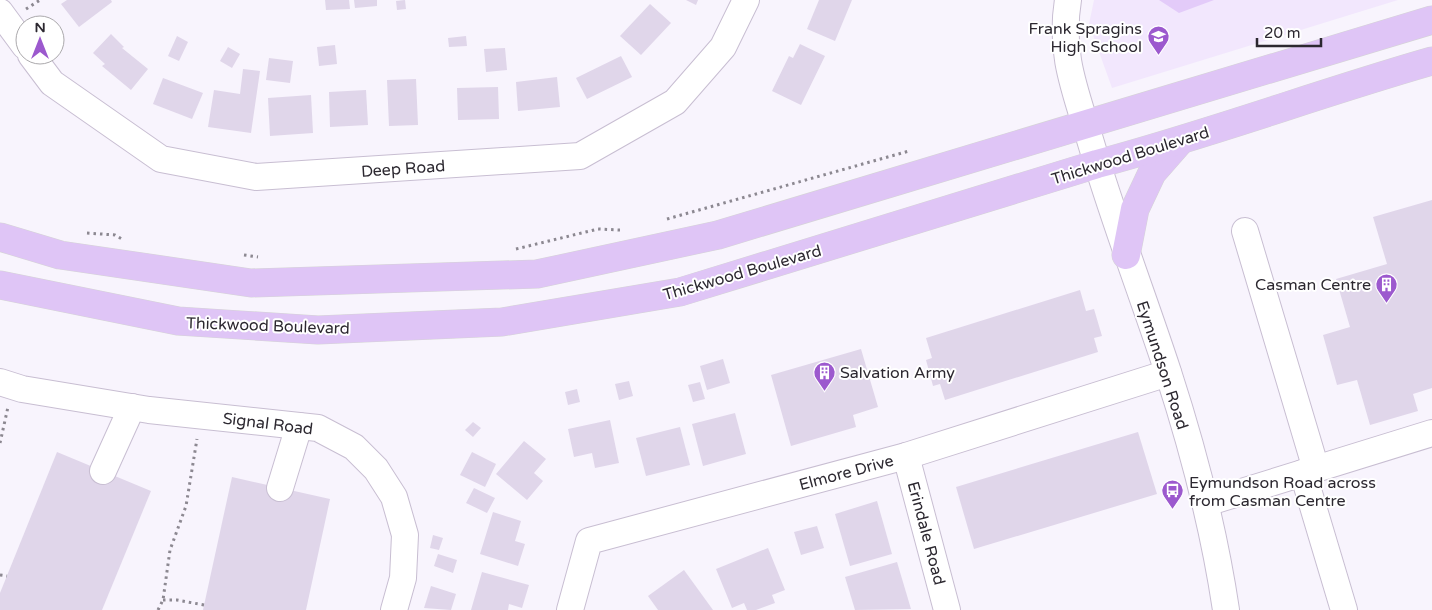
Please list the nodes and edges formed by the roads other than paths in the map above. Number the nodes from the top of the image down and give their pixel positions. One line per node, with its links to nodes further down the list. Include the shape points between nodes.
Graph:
1 (746, 0): 7 (street, Deep Road, via 723,47 675,102 580,156 256,178 161,159 52,83)
2 (1068, 0): 8 (street, Eymundson Road, via 1065,52)
3 (0, 12): 5 (street)
4 (1432, 20): 8 (main road)
5 (15, 32)
6 (1432, 61): 9 (main road, Thickwood Boulevard)
7 (38, 65)
8 (1085, 124): 10 (street, Eymundson Road); 12 (main road, via 718,235 537,274 251,282 60,255)
9 (1180, 141): 10 (main road, Thickwood Boulevard); 13 (main road, via 1152,173 1138,201)
10 (1097, 164): 13 (street, Eymundson Road); 14 (main road, Thickwood Boulevard, via 680,292 502,322 318,330 178,321)
11 (1245, 231): 22 (street)
12 (0, 237)
13 (1126, 255): 15 (street, Eymundson Road)
14 (0, 285)
15 (1168, 373): 20 (street, Elmore Drive); 24 (street, Eymundson Road)
16 (7, 384): 17 (street, Signal Road)
17 (132, 407): 18 (street, Signal Road); 21 (street)
18 (299, 426): 23 (street); 25 (street, Signal Road, via 318,428 354,447 376,469 394,496 405,535 403,578)
19 (1432, 433): 22 (street)
20 (906, 456): 26 (street, Elmore Drive, via 589,541); 27 (street, Erindale Road)
21 (103, 471)
22 (1310, 471): 24 (street); 29 (street)
23 (280, 488)
24 (1206, 503): 28 (street, Eymundson Road)
25 (394, 610)
26 (570, 610)
27 (947, 610)
28 (1226, 610)
29 (1344, 610)

